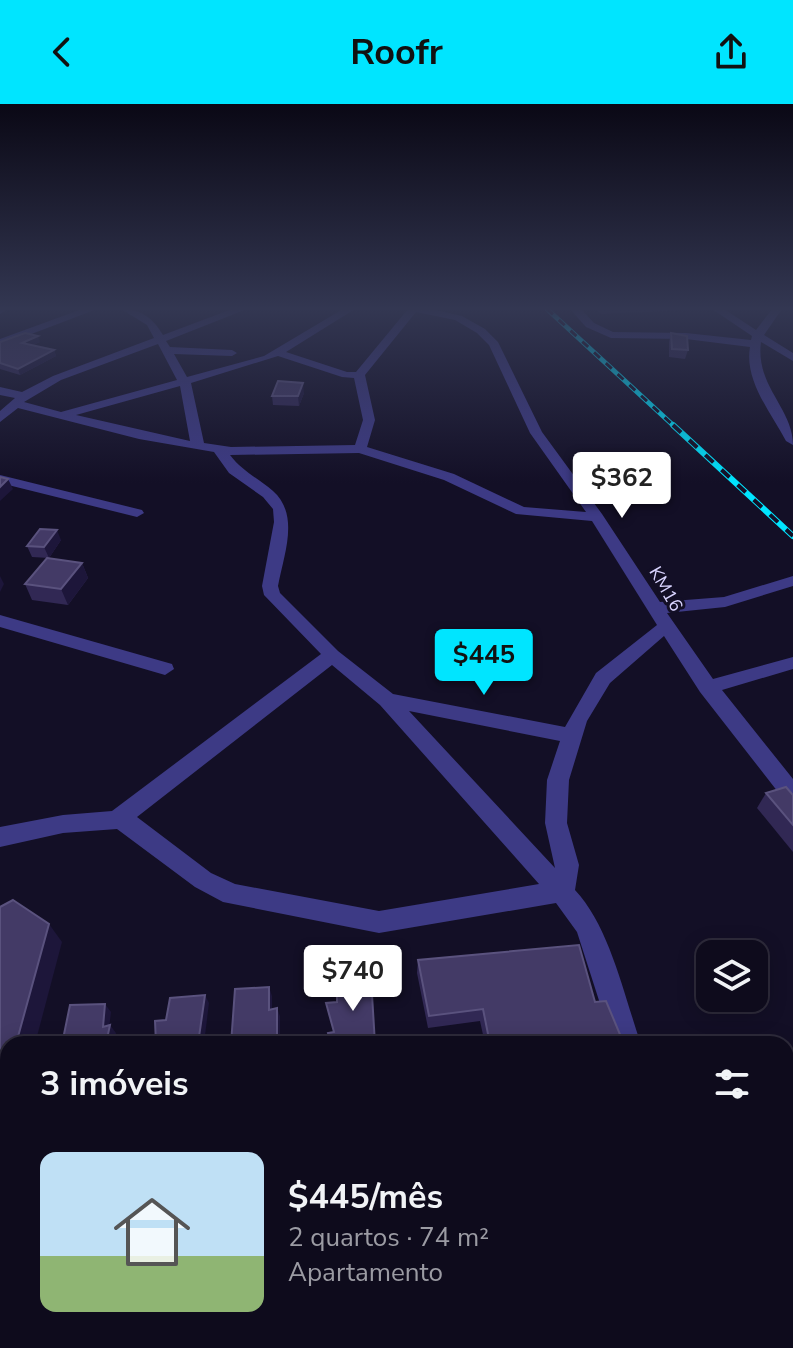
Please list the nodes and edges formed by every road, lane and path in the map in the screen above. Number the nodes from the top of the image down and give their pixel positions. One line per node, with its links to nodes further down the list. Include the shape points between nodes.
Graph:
1 (84, 367): 11 (street)
2 (176, 367): 9 (street)
3 (235, 367): 9 (street)
4 (322, 367): 8 (street)
5 (366, 367): 8 (street)
6 (505, 367): 20 (street, KM16, via 536,433)
7 (759, 367): 14 (street, via 760,381)
8 (359, 375): 16 (street, via 369,420)
9 (185, 383): 12 (street); 15 (street)
10 (0, 391): 11 (street)
11 (20, 400): 12 (street); 13 (street)
12 (60, 416): 15 (street)
13 (0, 418)
14 (793, 441)
15 (198, 446): 17 (street)
16 (360, 449): 17 (street); 20 (street, via 449,477 521,511)
17 (220, 451): 24 (street, via 234,470 280,508 272,595)
18 (0, 479): 19 (street)
19 (137, 513)
20 (597, 517): 22 (street, KM16)
21 (793, 581): 22 (street)
22 (661, 618): 28 (street, KM16); 30 (street, via 603,678)
23 (0, 621): 26 (street)
24 (332, 655): 29 (street); 32 (street)
25 (785, 665): 27 (street); 28 (street)
26 (165, 669)
27 (793, 683)
28 (707, 687): 31 (street, KM16)
29 (387, 700): 30 (street); 34 (street)
30 (572, 736): 34 (street, via 558,780 556,823 567,865)
31 (793, 795)
32 (117, 820): 33 (street); 34 (street, via 232,894 379,922)
33 (0, 837)
34 (563, 891): 35 (street, via 588,928)
35 (624, 1036)

